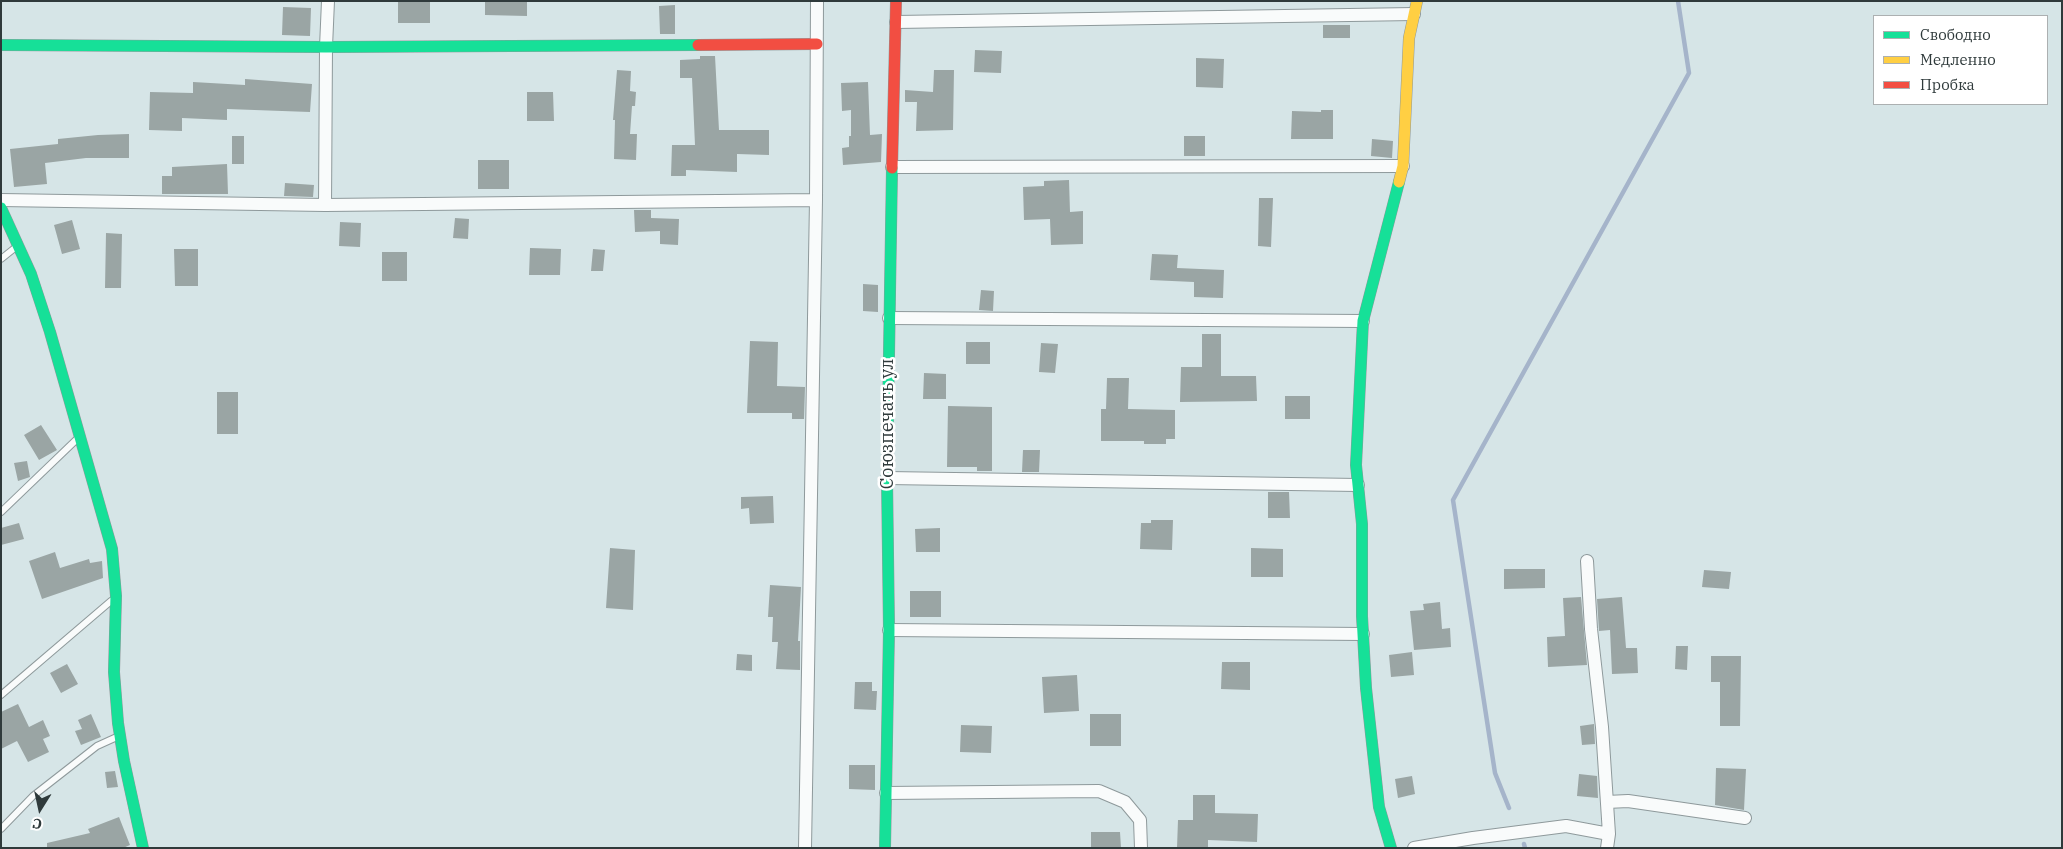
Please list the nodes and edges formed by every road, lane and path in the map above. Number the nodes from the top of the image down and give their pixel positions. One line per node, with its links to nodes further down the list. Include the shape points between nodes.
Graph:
1 (328, 1): 9 (street)
2 (817, 1): 7 (street)
3 (896, 1): 6 (street, Союзпечать ул)
4 (1417, 1): 5 (street)
5 (1414, 14): 6 (street); 10 (street, via 1409,38)
6 (896, 22): 11 (street, Союзпечать ул)
7 (816, 44): 9 (street); 13 (street)
8 (1, 45): 9 (street)
9 (326, 47): 14 (street)
10 (1403, 166): 11 (street); 19 (street)
11 (892, 167): 18 (street, Союзпечать ул)
12 (1, 200): 14 (street)
13 (816, 200): 14 (street); 36 (street)
14 (325, 205)
15 (1, 208): 16 (street)
16 (19, 244): 17 (lane); 20 (street, via 50,332)
17 (1, 259)
18 (889, 318): 19 (street); 21 (street, Союзпечать ул)
19 (1363, 321): 22 (street, via 1356,465)
20 (78, 438): 23 (lane); 25 (street, via 112,549)
21 (887, 478): 22 (street); 26 (street, Союзпечать ул)
22 (1358, 485): 27 (street, via 1362,524)
23 (1, 512)
24 (1587, 561): 31 (street)
25 (116, 596): 28 (lane); 29 (street, via 114,672)
26 (889, 630): 27 (street); 30 (street, Союзпечать ул)
27 (1363, 634): 39 (street, via 1379,807)
28 (1, 695)
29 (120, 736): 33 (lane, via 97,746 33,796); 35 (street)
30 (886, 793): 37 (street, Союзпечать ул); 38 (street, via 1098,791 1125,802 1140,820)
31 (1607, 802): 32 (street, via 1628,801); 34 (street)
32 (1745, 818)
33 (1, 829)
34 (1609, 834): 40 (street, via 1566,826); 41 (street)
35 (143, 848)
36 (805, 848)
37 (885, 848)
38 (1141, 848)
39 (1391, 848)
40 (1414, 848)
41 (1606, 848)

